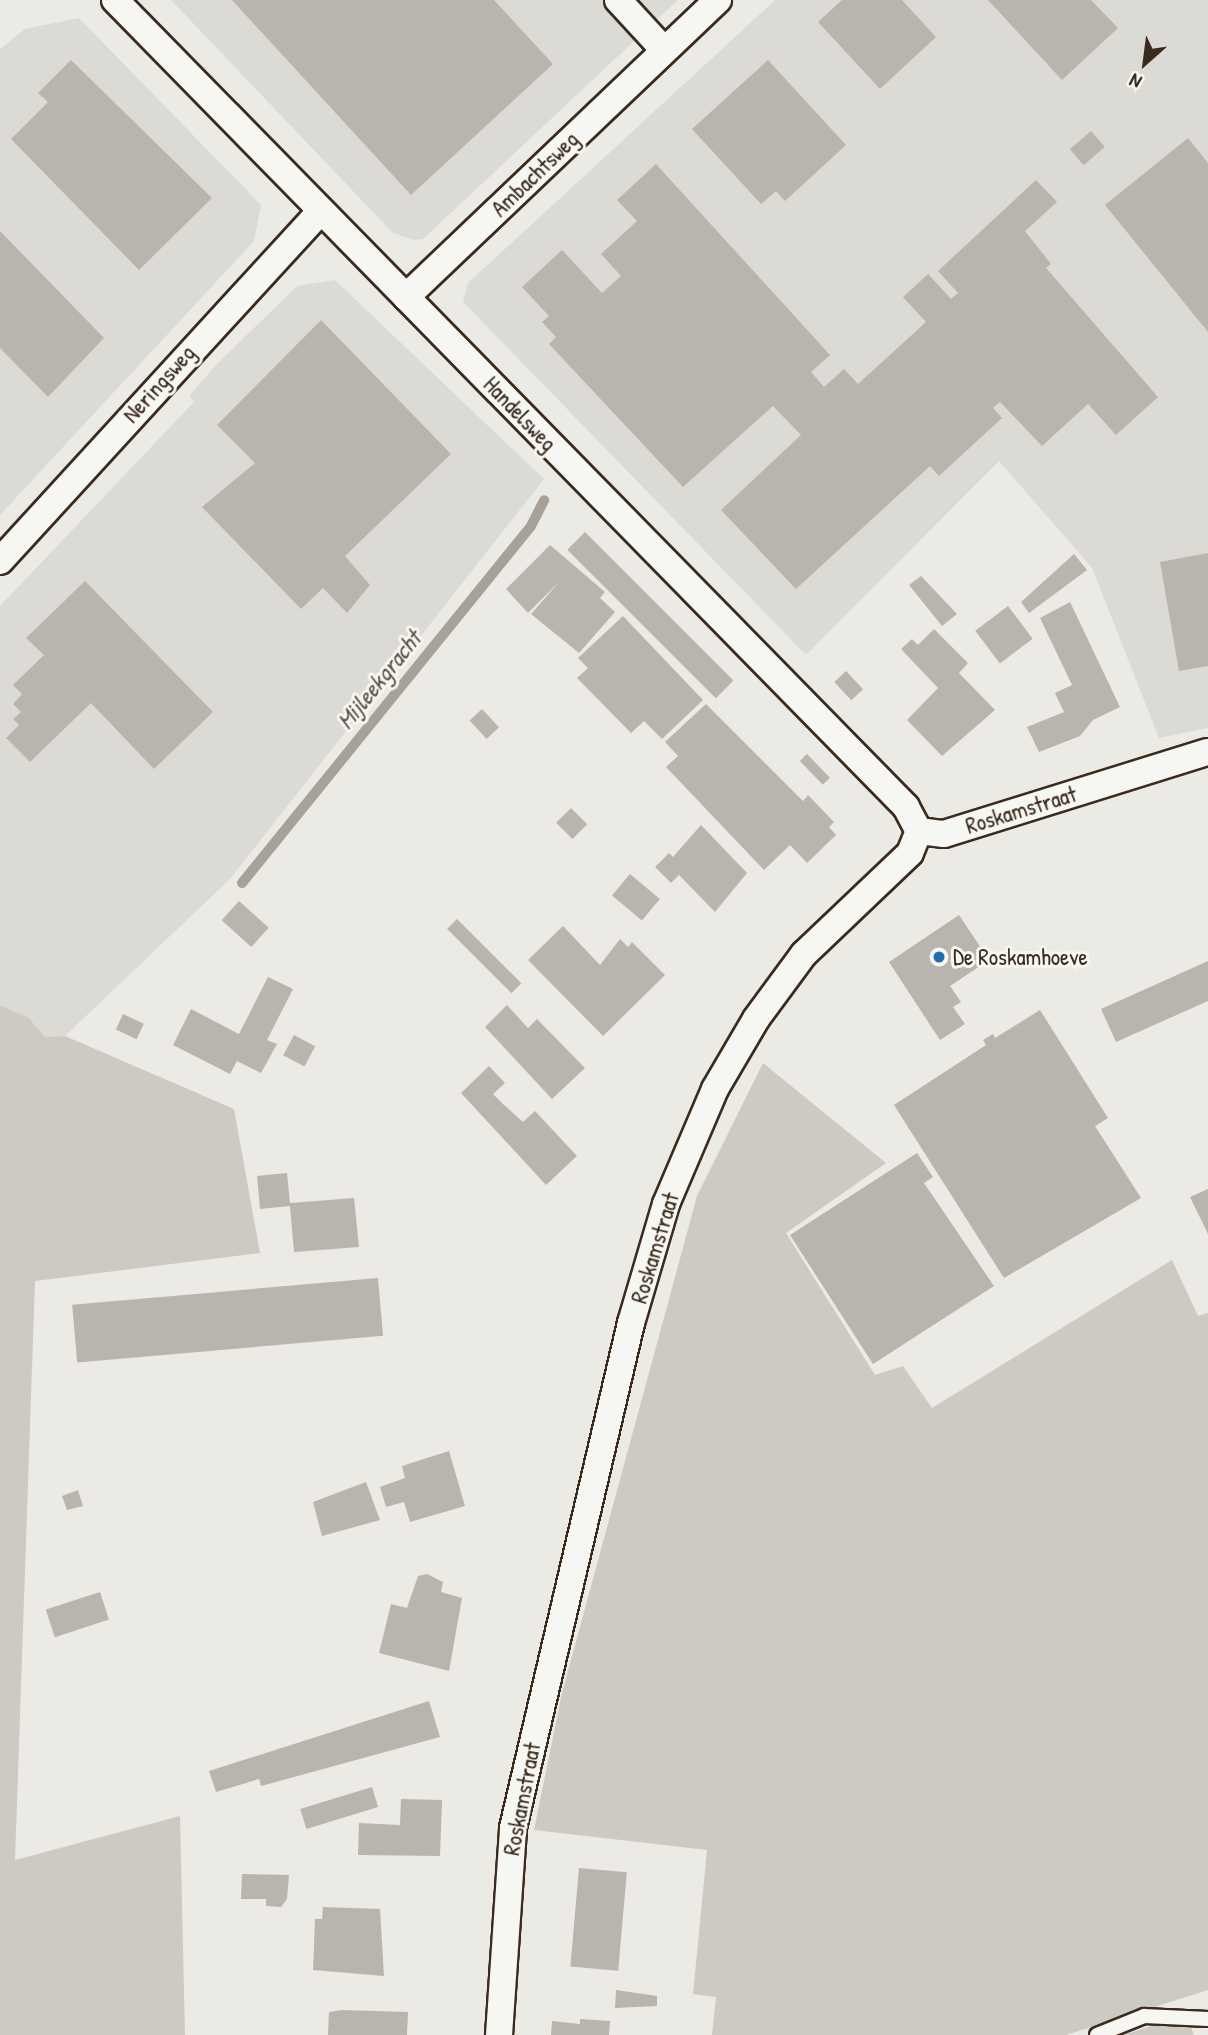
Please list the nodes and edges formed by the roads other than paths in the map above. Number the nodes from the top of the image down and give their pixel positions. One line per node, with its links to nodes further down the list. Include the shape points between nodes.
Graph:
1 (115, 0): 5 (street, Handelsweg)
2 (618, 0): 4 (street)
3 (718, 0): 4 (street, Ambachtsweg)
4 (664, 50): 6 (street, Ambachtsweg)
5 (321, 211): 6 (street, Handelsweg); 7 (street, Neringsweg)
6 (406, 297): 9 (street, Handelsweg, via 906,807)
7 (0, 561)
8 (1208, 752): 9 (street, Roskamstraat, via 944,834)
9 (919, 831): 11 (street, Roskamstraat, via 910,853 804,954 756,1019 715,1089 666,1204 631,1323 513,1828)
10 (1208, 2019): 12 (lane, via 1176,2013 1144,2017)
11 (499, 2035)
12 (1097, 2035)

